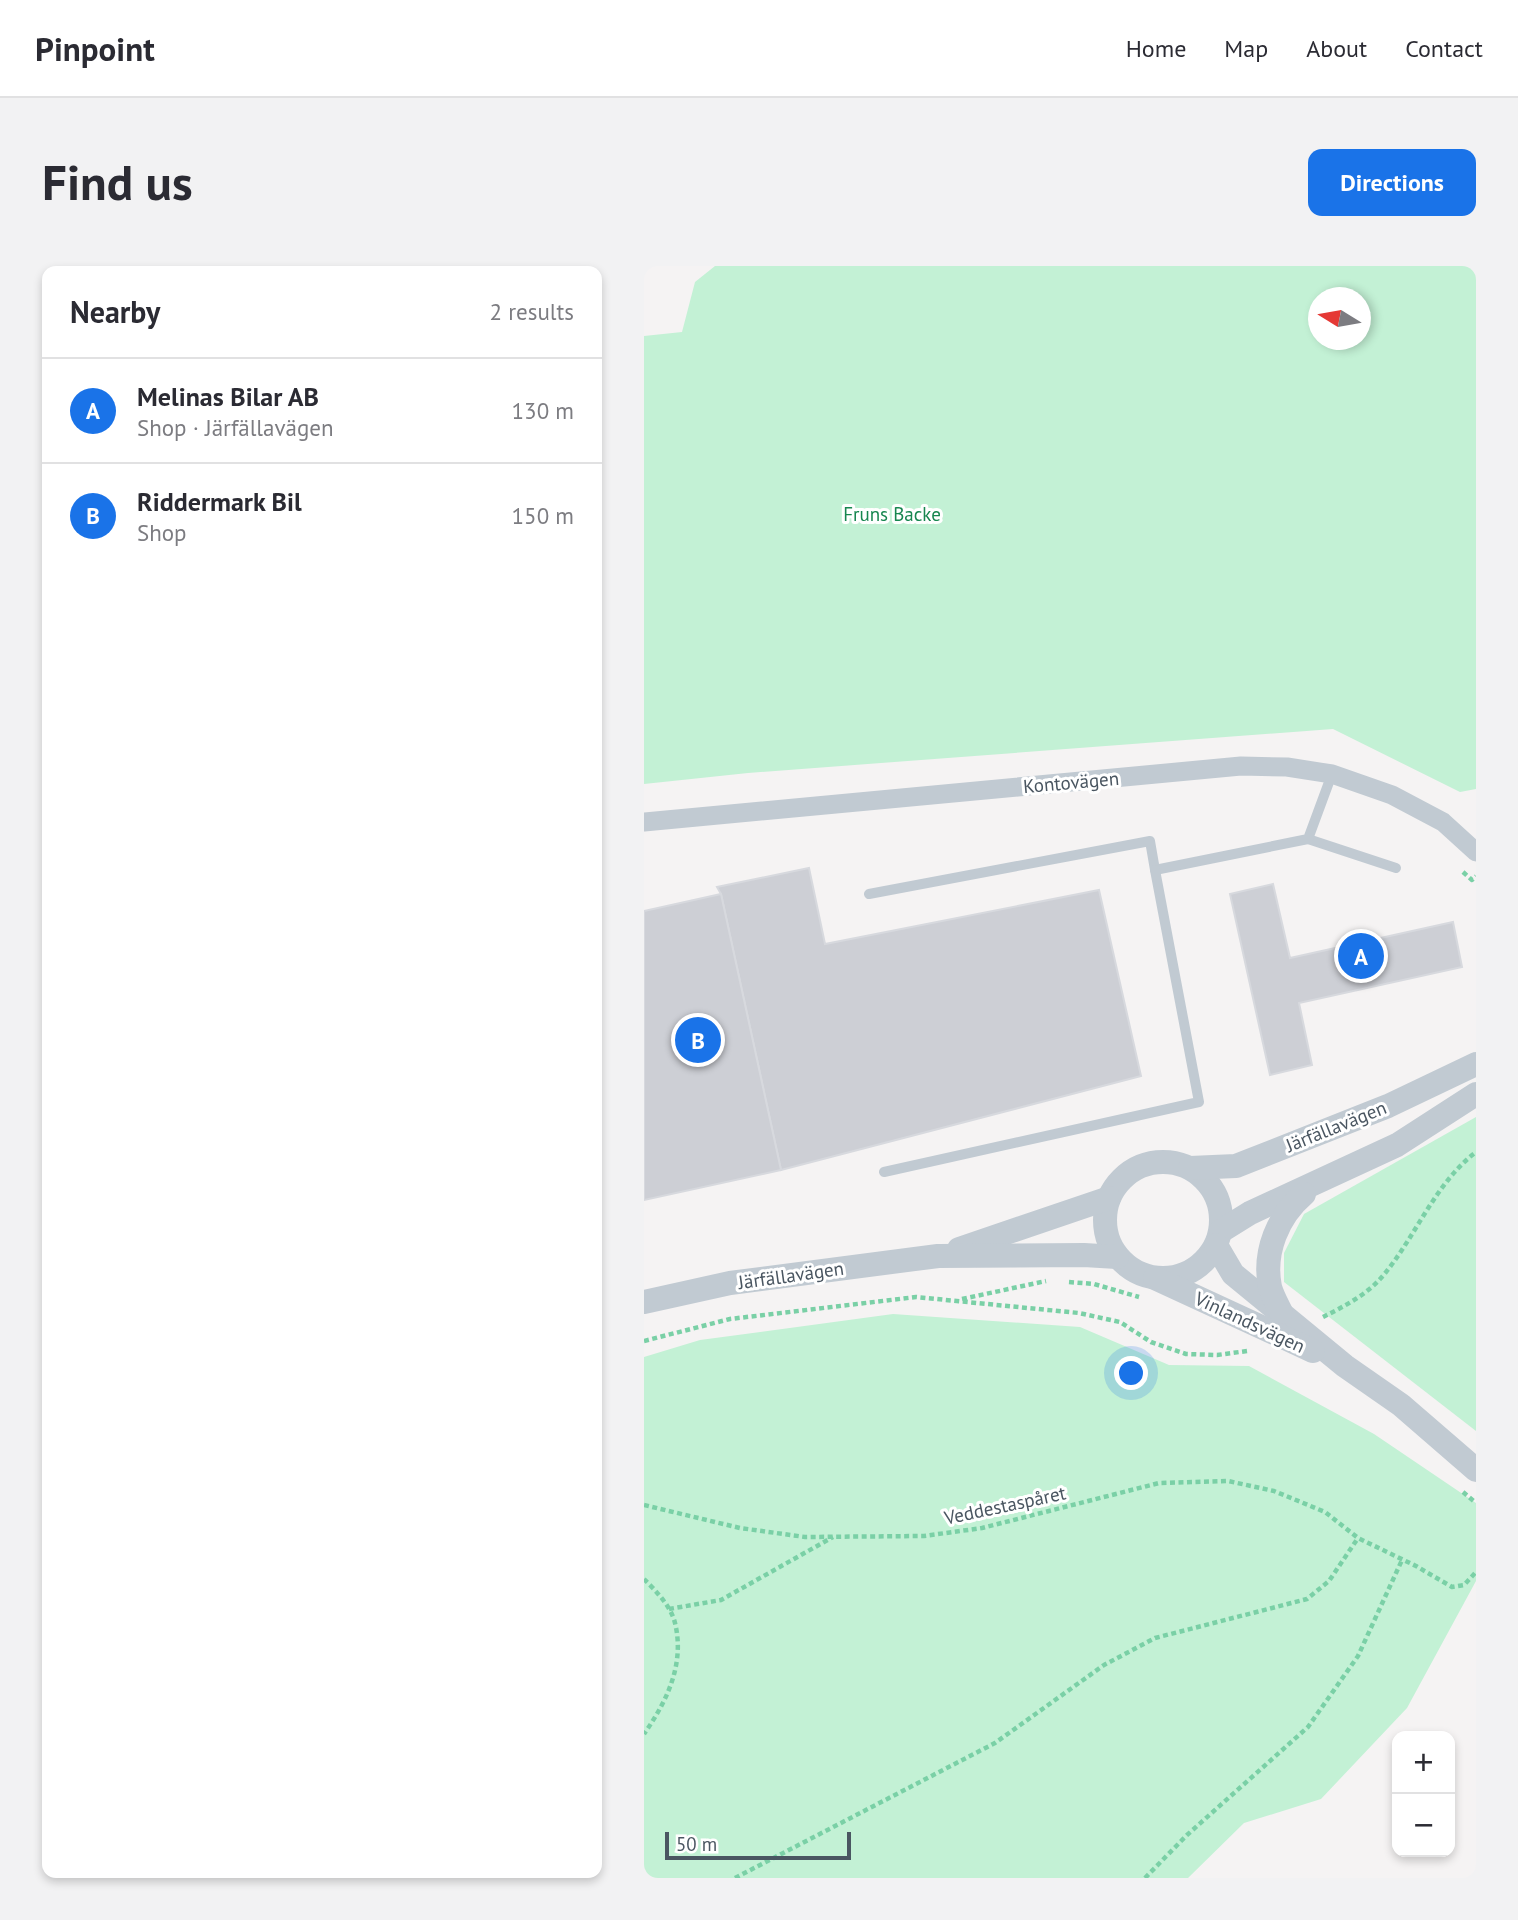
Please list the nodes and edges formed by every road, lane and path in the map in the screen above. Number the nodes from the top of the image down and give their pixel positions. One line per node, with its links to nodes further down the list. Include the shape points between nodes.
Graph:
1 (1332, 774): 2 (street, Kontovägen, via 1241,766); 3 (lane); 4 (street, Kontovägen, via 1392,795 1443,822)
2 (644, 822)
3 (1308, 839): 5 (lane); 6 (lane)
4 (1476, 852)
5 (1396, 868)
6 (1155, 870): 9 (lane, via 1150,841); 16 (lane, via 1199,1102)
7 (1462, 871): 8 (path, via 1472,880)
8 (1476, 876)
9 (869, 894)
10 (1476, 1064): 15 (street, Järfällavägen, via 1388,1106 1236,1166)
11 (1476, 1094): 17 (street, Järfällavägen, via 1397,1145)
12 (1476, 1152): 13 (path)
13 (1467, 1159): 14 (path); 28 (path, via 1381,1279 1348,1306)
14 (1476, 1163)
15 (1190, 1168): 18 (street, via 1159,1161 1143,1165 1123,1178); 19 (street, via 1212,1188 1222,1216)
16 (884, 1172)
17 (1320, 1181): 19 (street, Järfällavägen, via 1250,1213); 27 (street, via 1292,1204 1278,1224 1269,1266 1270,1287)
18 (1109, 1198): 20 (street, Järfällavägen); 21 (street, via 1105,1230)
19 (1218, 1238): 24 (street, via 1197,1268); 27 (street, Vinlandsvägen, via 1233,1273)
20 (938, 1256): 21 (street, Järfällavägen); 26 (street, Järfällavägen, via 730,1283)
21 (1118, 1257): 24 (street)
22 (1049, 1281): 25 (path)
23 (1060, 1281): 24 (path)
24 (1151, 1289): 31 (street, Vinlandsvägen)
25 (957, 1300): 29 (path, via 916,1297 730,1319); 30 (path, via 1120,1322 1151,1342 1186,1354)
26 (644, 1301)
27 (1281, 1313): 31 (street, Vinlandsvägen)
28 (1316, 1321)
29 (644, 1340)
30 (1247, 1351)
31 (1345, 1366): 32 (street, Vinlandsvägen, via 1401,1405)
32 (1476, 1470)
33 (1455, 1485): 34 (path)
34 (1476, 1503)
35 (644, 1505): 36 (path, Veddestaspåret, via 740,1528)
36 (833, 1537): 37 (path, Veddestaspåret, via 924,1536 982,1528 1159,1483 1228,1481 1275,1491 1325,1512); 41 (path, via 721,1600)
37 (1358, 1538): 38 (path, Veddestaspåret); 43 (path, via 1329,1581 1307,1599 1155,1638 1104,1665 995,1743)
38 (1402, 1560): 39 (path, Veddestaspåret, via 1452,1587 1464,1586); 44 (path, via 1358,1656 1308,1727 1186,1835)
39 (1476, 1572)
40 (644, 1579): 41 (path)
41 (669, 1609): 42 (path, via 675,1622 678,1662 663,1707)
42 (644, 1734)
43 (735, 1878)
44 (1145, 1878)

